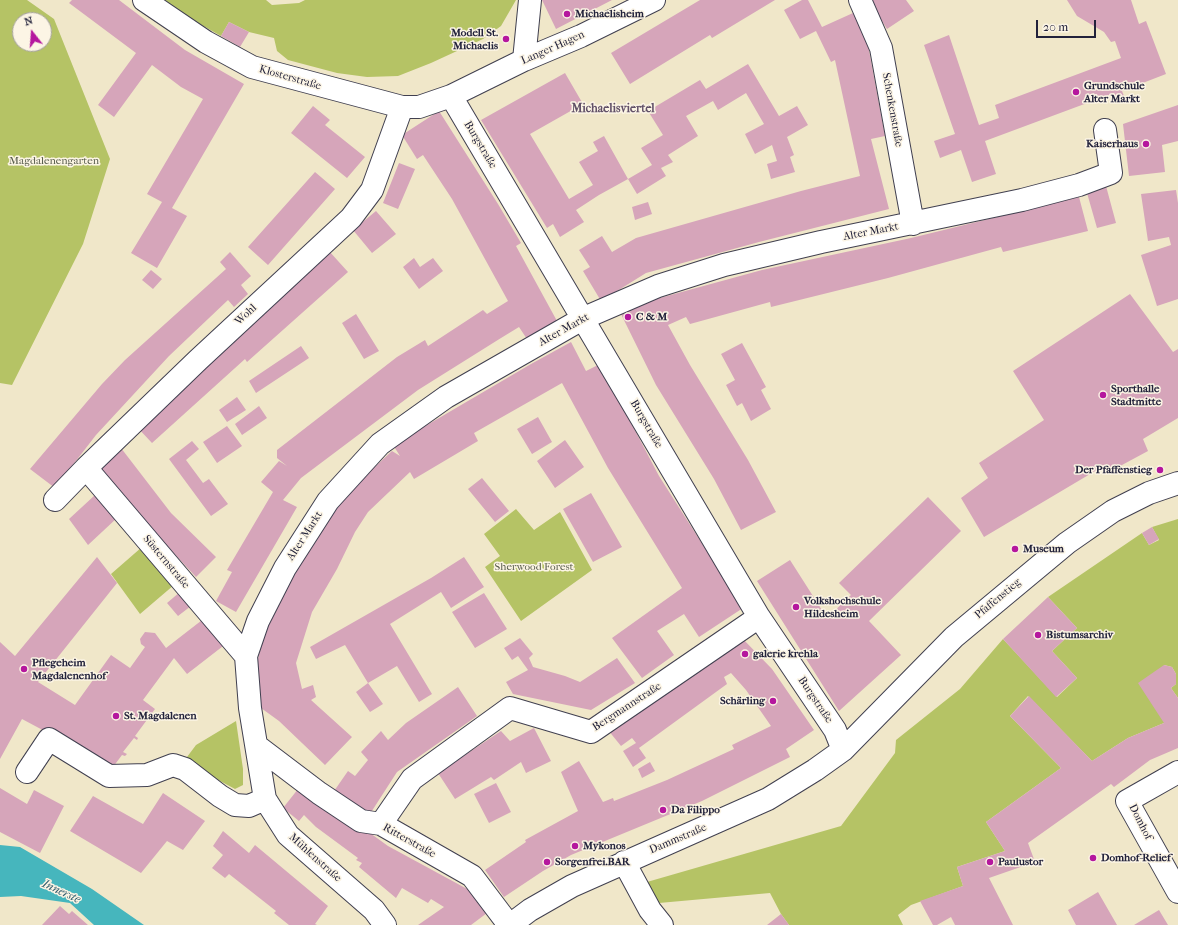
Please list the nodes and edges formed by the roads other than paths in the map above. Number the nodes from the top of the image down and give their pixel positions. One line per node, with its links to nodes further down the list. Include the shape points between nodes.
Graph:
1 (144, 0): 7 (street, Klosterstraße, via 206,42 252,67)
2 (530, 0): 5 (street)
3 (654, 0): 5 (street, Langer Hagen, via 582,36)
4 (860, 0): 9 (street, Schenkenstraße, via 881,48)
5 (524, 60): 6 (street, Langer Hagen)
6 (451, 96): 7 (street, Klosterstraße, via 419,107); 10 (street, Burgstraße)
7 (402, 107): 11 (street, Wohl, via 372,190 351,218)
8 (1105, 130): 9 (street, Alter Markt, via 1111,173 1079,185 1022,200)
9 (913, 224): 10 (street, Alter Markt, via 724,265 658,286)
10 (584, 318): 14 (street, Burgstraße); 15 (street, Alter Markt, via 446,397 380,444 328,501 285,568 258,621)
11 (86, 468): 13 (street, Wohl); 15 (street, Süsternstraße)
12 (1178, 483): 17 (street, Pfaffenstieg, via 1149,493 1113,511 1067,543 954,637)
13 (55, 500)
14 (759, 617): 17 (street, Burgstraße, via 835,730); 21 (street, Bergmannstraße, via 591,732 510,708 412,779)
15 (246, 656): 16 (street, Alter Markt, via 250,708)
16 (257, 746): 20 (street, Alter Markt); 21 (street, Ritterstraße, via 361,821)
17 (843, 750): 22 (street, Dammstraße, via 768,799)
18 (27, 772): 20 (street, via 49,739 109,776 147,775 174,765 185,769 235,805 249,806)
19 (1178, 772): 23 (street, Domhof, via 1127,801)
20 (265, 799): 24 (street, Mühlenstraße, via 288,835 374,910)
21 (381, 824): 25 (street, Ritterstraße, via 472,876)
22 (624, 862): 25 (street, Dammstraße, via 572,886 530,910); 26 (street, via 650,910)
23 (1178, 892)
24 (384, 925)
25 (510, 925)
26 (662, 925)

